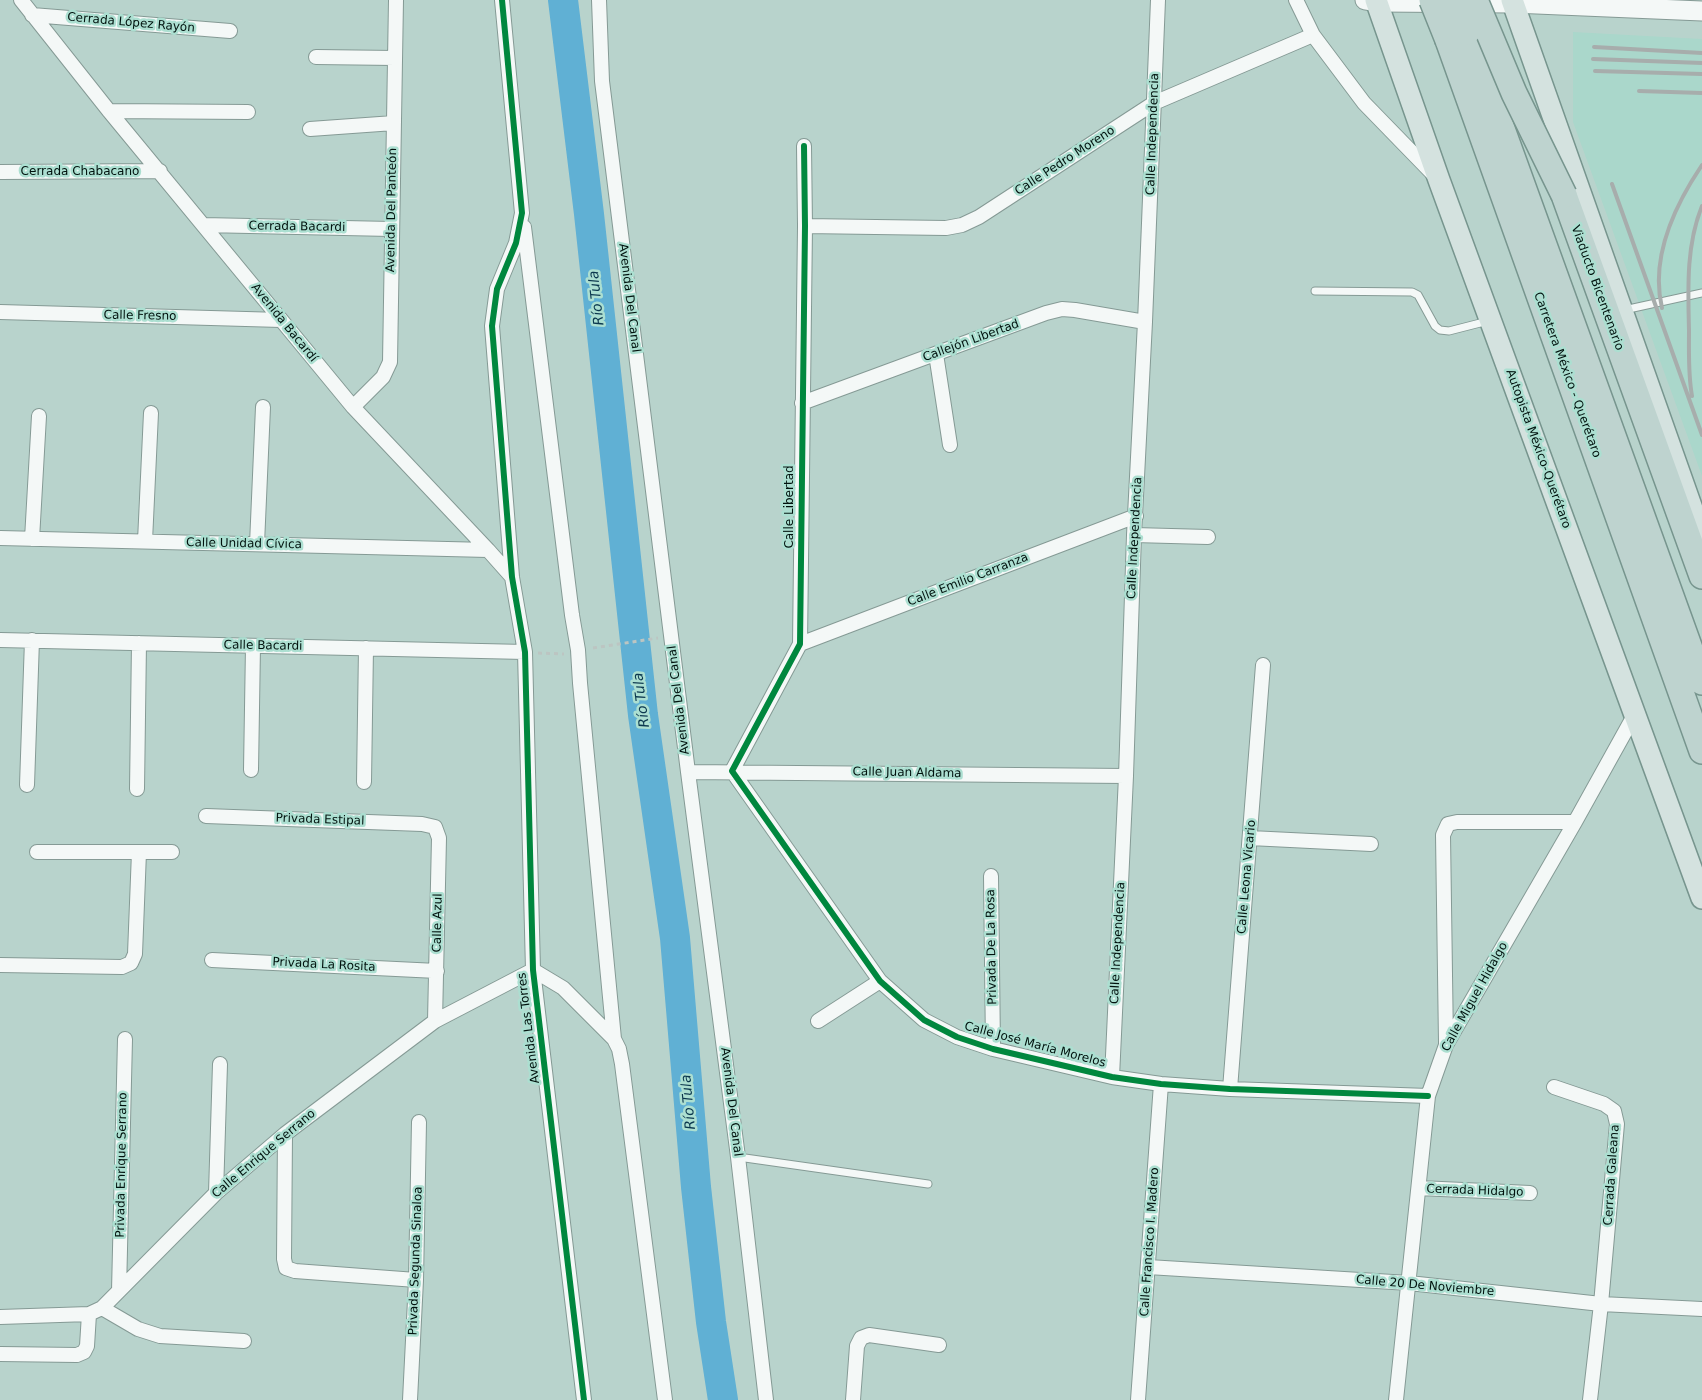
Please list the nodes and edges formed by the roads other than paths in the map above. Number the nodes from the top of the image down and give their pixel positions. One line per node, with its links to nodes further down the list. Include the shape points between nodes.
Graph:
1 (20, 0): 13 (street, Avenida Bacardí)
2 (396, 0): 18 (street, Avenida Del Panteón)
3 (502, 0): 29 (street)
4 (599, 0): 71 (street, Avenida Del Canal, via 602,80)
5 (1158, 0): 19 (street, Calle Independencia)
6 (1296, 0): 15 (street)
7 (1432, 0): 16 (highway, Carretera México - Querétaro, bridge)
8 (1455, 0): 16 (highway, Carretera México - Querétaro, bridge)
9 (1475, 0): 28 (highway, bridge, via 1514,93)
10 (1373, 1): 11 (main road); 27 (main road, Autopista México-Querétaro)
11 (1506, 1): 12 (main road); 28 (highway, Viaducto Bicentenario, bridge); 35 (main road)
12 (1702, 11)
13 (32, 15): 14 (street, Cerrada López Rayón); 20 (street, Avenida Bacardí)
14 (230, 31)
15 (1313, 35): 19 (street, Calle Pedro Moreno); 27 (street, via 1364,103)
16 (1457, 36): 66 (highway, Carretera México - Querétaro); 68 (highway, Carretera México - Querétaro)
17 (316, 57): 18 (street)
18 (396, 58): 22 (street, Avenida Del Panteón)
19 (1154, 103): 31 (street, Calle Pedro Moreno, via 962,225 946,228); 39 (street, Calle Independencia)
20 (109, 110): 21 (street); 25 (street, Avenida Bacardí)
21 (248, 112)
22 (394, 123): 23 (street); 32 (street, Avenida Del Panteón)
23 (310, 129)
24 (804, 146): 31 (street, Calle Libertad)
25 (160, 171): 26 (street, Cerrada Chabacano); 30 (street, Avenida Bacardí)
26 (0, 172)
27 (1439, 180): 38 (main road, Autopista México-Querétaro)
28 (1564, 195): 56 (highway, Viaducto Bicentenario)
29 (522, 213): 57 (street, via 516,243 497,289 492,326); 94 (street, via 578,650)
30 (204, 225): 32 (street, Cerrada Bacardi); 37 (street, Avenida Bacardí)
31 (805, 226): 41 (street, Calle Libertad)
32 (392, 229): 43 (street, Avenida Del Panteón, via 390,362 384,377)
33 (1315, 291): 38 (lane, via 1412,292 1418,295 1440,330 1449,331)
34 (1702, 292): 35 (lane)
35 (1621, 311): 51 (main road)
36 (0, 312): 37 (street, Calle Fresno)
37 (281, 320): 43 (street, Avenida Bacardí)
38 (1491, 320): 67 (main road, Autopista México-Querétaro)
39 (1145, 322): 40 (street, Callejón Libertad, via 1062,309); 47 (street, Calle Independencia)
40 (936, 354): 41 (street, Callejón Libertad); 46 (street)
41 (802, 403): 61 (street, Calle Libertad)
42 (263, 407): 54 (street)
43 (354, 407): 55 (street, Avenida Bacardí)
44 (151, 413): 53 (street)
45 (39, 416): 52 (street)
46 (950, 445)
47 (1136, 516): 48 (street, Calle Independencia); 61 (street, Calle Emilio Carranza)
48 (1134, 535): 49 (street); 72 (street, Calle Independencia)
49 (1208, 537)
50 (0, 538): 52 (street, Calle Unidad Cívica)
51 (1702, 538)
52 (32, 539): 53 (street, Calle Unidad Cívica)
53 (144, 541): 54 (street, Calle Unidad Cívica)
54 (257, 544): 55 (street, Calle Unidad Cívica)
55 (488, 550): 57 (street, Avenida Bacardí)
56 (1702, 576)
57 (512, 577): 64 (street)
58 (0, 640): 59 (street, Calle Bacardi)
59 (32, 640): 60 (street, Calle Bacardi); 74 (street)
60 (139, 643): 62 (street, Calle Bacardi); 75 (street)
61 (800, 644): 70 (street, Calle Libertad)
62 (253, 646): 63 (street, Calle Bacardi); 69 (street)
63 (366, 648): 64 (street, Calle Bacardi); 73 (street)
64 (525, 652): 88 (street, Avenida Las Torres)
65 (1263, 665): 79 (street, Calle Leona Vicario)
66 (1702, 682)
67 (1635, 714): 77 (street, Calle Miguel Hidalgo); 85 (main road, Autopista México-Querétaro)
68 (1702, 751)
69 (251, 770)
70 (732, 771): 71 (street, Calle Juan Aldama); 72 (street, Calle Juan Aldama); 90 (street, Calle José María Morelos)
71 (688, 772): 105 (street, Avenida Del Canal)
72 (1126, 776): 98 (street, Calle Independencia)
73 (364, 782)
74 (27, 785)
75 (137, 789)
76 (206, 816): 78 (street, Privada Estipal)
77 (1575, 822): 95 (street, Calle Miguel Hidalgo); 95 (street, via 1448,824 1443,835)
78 (435, 827): 89 (street, Calle Azul, via 439,838)
79 (1250, 838): 80 (street); 101 (street, Calle Leona Vicario)
80 (1371, 844)
81 (37, 852): 82 (street)
82 (139, 852): 83 (street); 87 (street, via 135,954 131,963 122,966)
83 (172, 852)
84 (990, 876): 96 (street, Privada De La Rosa)
85 (1702, 898)
86 (212, 960): 89 (street, Privada La Rosita)
87 (0, 965)
88 (534, 970): 91 (street, Calle Enrique Serrano); 94 (street, via 563,988); 122 (street, Avenida Las Torres)
89 (437, 971): 91 (street, Calle Azul)
90 (880, 981): 92 (street); 96 (street, Calle José María Morelos, via 924,1020 957,1037)
91 (435, 1021): 104 (street, Calle Enrique Serrano)
92 (818, 1021)
93 (124, 1039): 113 (street, Privada Enrique Serrano)
94 (614, 1039): 123 (street, via 622,1064)
95 (1446, 1044): 102 (street, Calle Miguel Hidalgo)
96 (993, 1049): 98 (street, Calle José María Morelos)
97 (220, 1064): 108 (street)
98 (1112, 1077): 99 (street, Calle José María Morelos)
99 (1161, 1084): 101 (street, Calle José María Morelos); 110 (street, Calle Francisco I. Madero)
100 (1554, 1087): 114 (street, Cerrada Galeana, via 1604,1104 1614,1110 1618,1124)
101 (1230, 1089): 102 (street, Calle José María Morelos)
102 (1428, 1096): 107 (street, Calle Miguel Hidalgo)
103 (420, 1122): 111 (street, Privada Segunda Sinaloa)
104 (285, 1134): 108 (street, Calle Enrique Serrano); 111 (street, via 286,1268)
105 (738, 1157): 106 (lane); 124 (street, Avenida Del Canal)
106 (928, 1184)
107 (1419, 1188): 109 (street, Cerrada Hidalgo); 112 (street, Calle Miguel Hidalgo)
108 (216, 1193): 113 (street, Calle Enrique Serrano)
109 (1530, 1193)
110 (1148, 1267): 112 (street, Calle 20 De Noviembre); 126 (street, Calle Francisco I. Madero)
111 (416, 1280): 121 (street, Privada Segunda Sinaloa)
112 (1409, 1283): 114 (street, Calle 20 De Noviembre); 127 (street, Calle Miguel Hidalgo)
113 (119, 1291): 116 (street, Calle Enrique Serrano)
114 (1601, 1304): 115 (street, Calle 20 De Noviembre); 128 (street, Cerrada Galeana)
115 (1702, 1309)
116 (95, 1311): 117 (street); 118 (street, via 160,1336); 120 (street, via 84,1352 77,1355)
117 (0, 1317)
118 (244, 1341)
119 (939, 1345): 125 (street, via 869,1335 861,1338 857,1346)
120 (0, 1354)
121 (410, 1400)
122 (584, 1400)
123 (665, 1400)
124 (766, 1400)
125 (853, 1400)
126 (1138, 1400)
127 (1396, 1400)
128 (1590, 1400)

